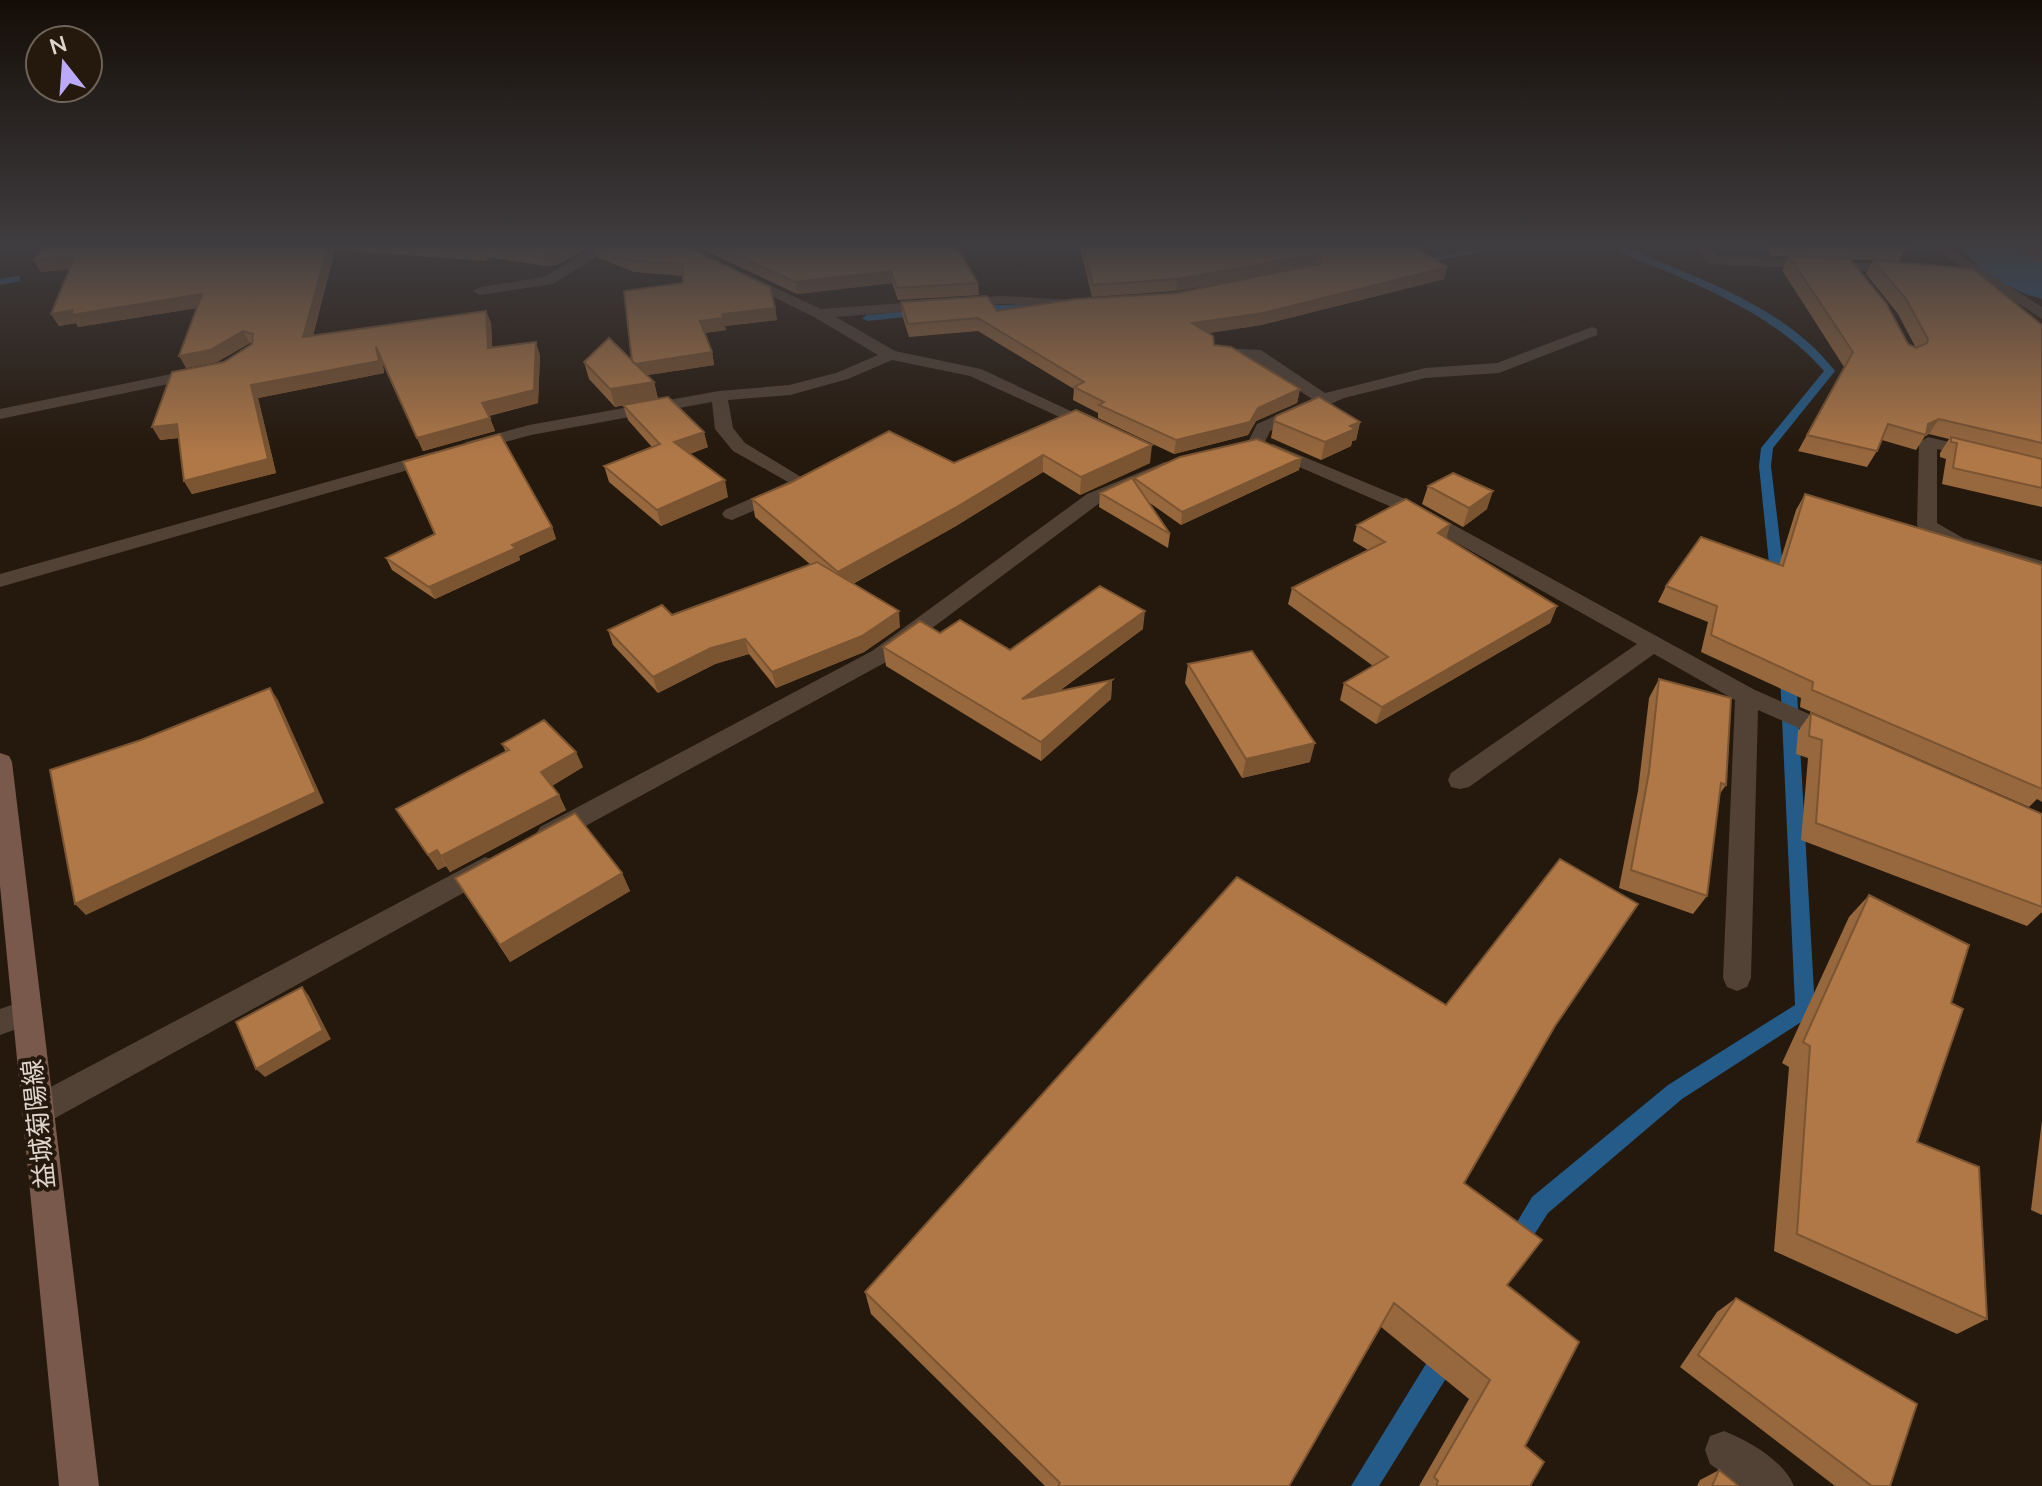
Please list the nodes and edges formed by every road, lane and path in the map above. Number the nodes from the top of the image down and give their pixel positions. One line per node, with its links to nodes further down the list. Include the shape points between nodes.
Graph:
1 (823, 316): 4 (street)
2 (1592, 332): 7 (street, via 1499,368 1425,373)
3 (1220, 353): 7 (street, via 1255,353)
4 (890, 355): 6 (street, via 790,390); 9 (street, via 998,380)
5 (223, 369): 8 (street)
6 (719, 396): 12 (street, via 724,429 739,447 802,483); 14 (street, via 529,430)
7 (1324, 400): 15 (street, via 1263,428 1250,444 1403,505)
8 (0, 414)
9 (1119, 438)
10 (1145, 450): 22 (street, via 1179,462 1094,498 880,656)
11 (1985, 456): 13 (street, via 1928,442 1927,525 1956,542)
12 (732, 514)
13 (2042, 567)
14 (0, 581)
15 (1654, 643): 16 (street); 19 (street)
16 (1747, 696): 17 (street); 20 (street)
17 (1860, 746)
18 (0, 762): 21 (main road, 益城菊陽線)
19 (1460, 780)
20 (1737, 978)
21 (13, 1017): 22 (main road, 益城菊陽線)
22 (37, 1111): 24 (main road, 益城菊陽線)
23 (1724, 1450): 25 (street)
24 (74, 1483)
25 (1774, 1486)

